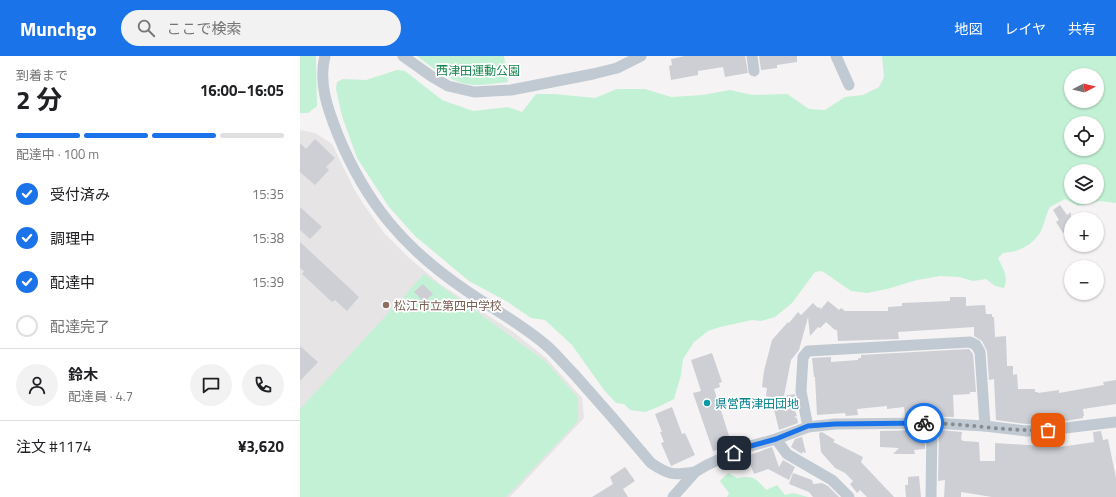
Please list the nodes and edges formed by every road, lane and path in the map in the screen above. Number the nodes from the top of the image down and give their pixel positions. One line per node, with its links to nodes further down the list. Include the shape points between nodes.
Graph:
1 (325, 56): 13 (street, via 324,90 331,117 361,184 396,231 439,271 547,346 596,398 651,463 674,475)
2 (403, 56): 3 (street, via 448,86 474,92 511,90 593,74 617,68)
3 (641, 56)
4 (752, 56): 6 (street)
5 (836, 56): 7 (street)
6 (754, 71)
7 (849, 85)
8 (1116, 422): 11 (street, via 1026,431)
9 (932, 423): 10 (street); 11 (street); 16 (street)
10 (808, 426): 11 (street, via 801,391 803,356 808,351 970,342 976,345 980,352); 12 (street)
11 (986, 426)
12 (776, 439): 13 (street, via 747,447); 15 (street, via 787,454 832,480)
13 (695, 472): 14 (street)
14 (674, 497)
15 (849, 497)
16 (931, 497)

